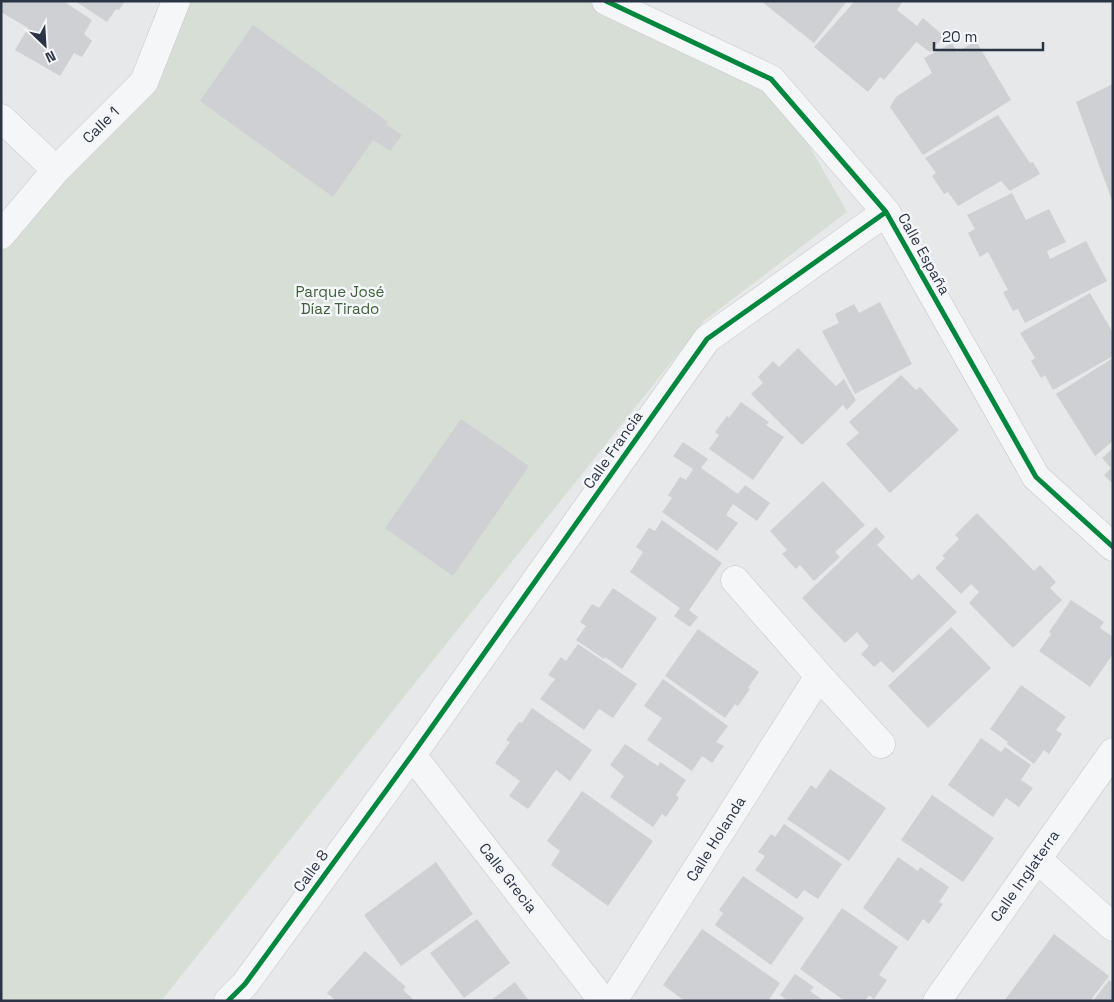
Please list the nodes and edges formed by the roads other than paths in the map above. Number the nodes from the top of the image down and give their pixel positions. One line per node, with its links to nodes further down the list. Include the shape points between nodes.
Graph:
1 (176, 1): 4 (street, Calle 1, via 144,82)
2 (606, 1): 5 (street, Calle España, via 771,79)
3 (1, 118): 4 (street)
4 (56, 170): 6 (street, Calle 1)
5 (886, 212): 7 (street, Calle España, via 1036,477); 12 (street, Calle Francia, via 708,339)
6 (1, 234)
7 (1113, 547)
8 (736, 580): 9 (street)
9 (819, 676): 10 (street); 17 (street, Calle Holanda)
10 (881, 744)
11 (1113, 752): 13 (street, Calle Inglaterra)
12 (412, 754): 15 (street, Calle 8, via 245,984); 16 (street, Calle Grecia)
13 (1037, 859): 14 (street); 18 (street, Calle Inglaterra)
14 (1113, 927)
15 (228, 1001)
16 (603, 1001)
17 (613, 1001)
18 (937, 1001)

